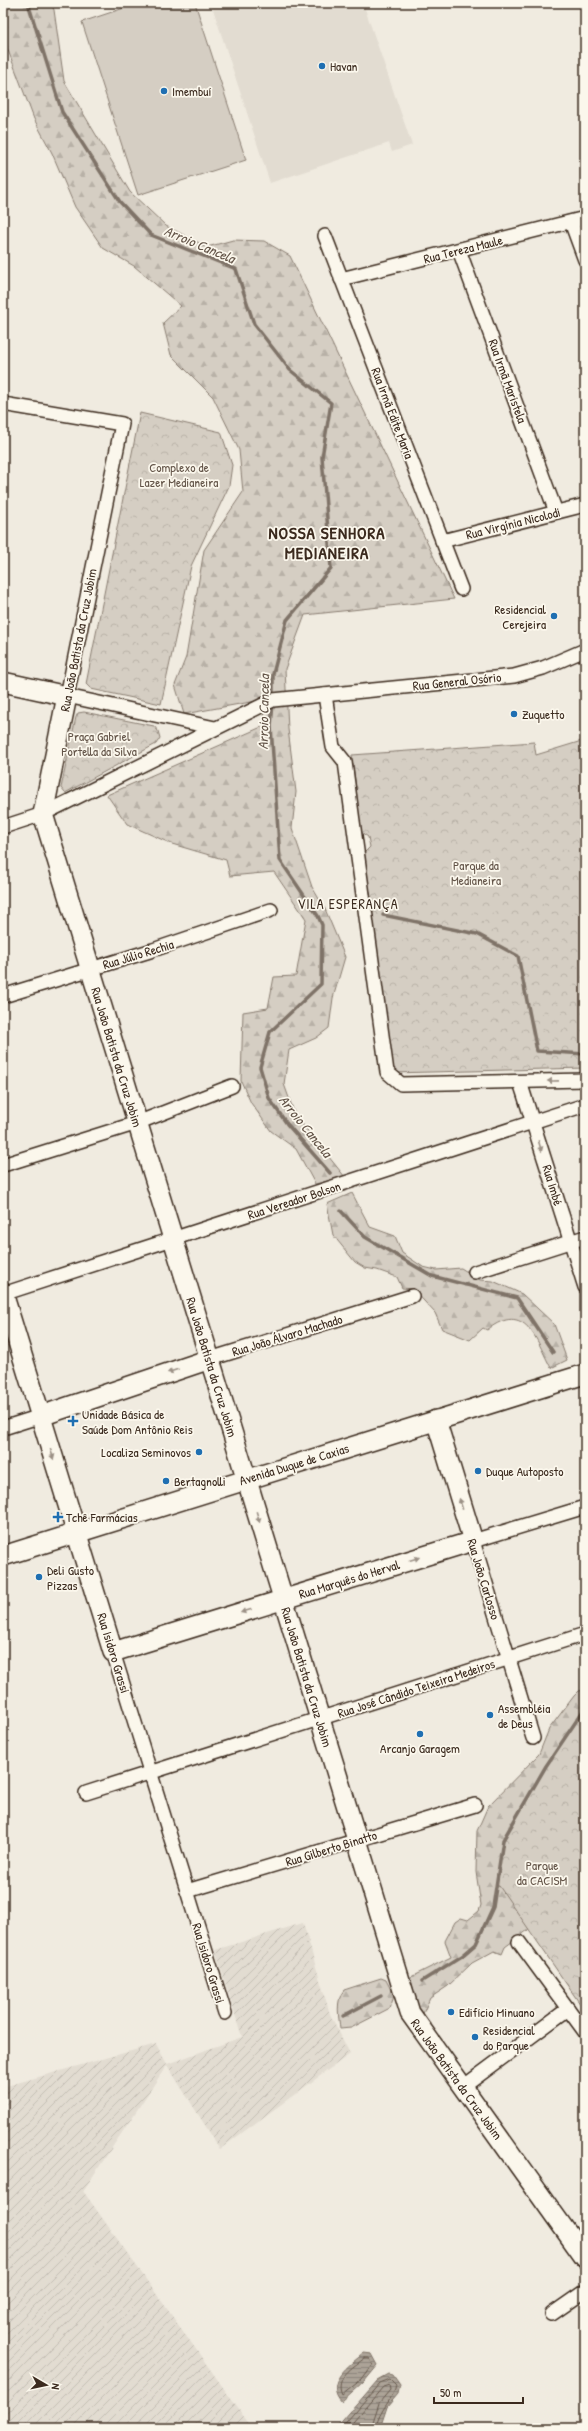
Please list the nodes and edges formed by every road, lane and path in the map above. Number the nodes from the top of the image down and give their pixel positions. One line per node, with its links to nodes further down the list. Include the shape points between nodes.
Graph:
1 (585, 218): 2 (street, Rua Tereza Maule)
2 (571, 222): 4 (street, Rua Tereza Maule); 5 (street)
3 (325, 236): 6 (street, Rua Irmã Edite Maria)
4 (459, 250): 6 (street, Rua Tereza Maule); 9 (street, Rua Irmã Maristela)
5 (585, 260)
6 (342, 279): 10 (street, Rua Irmã Edite Maria)
7 (3, 404): 15 (street, Rua João Batista da Cruz Jobim, via 122,424)
8 (585, 505): 9 (street, Rua Virgínia Nicolodi)
9 (556, 512): 10 (street, Rua Virgínia Nicolodi)
10 (442, 541): 11 (street, Rua Irmã Edite Maria)
11 (461, 589)
12 (585, 650): 14 (street, Rua General Osório, via 543,668 514,676)
13 (3, 682): 15 (street)
14 (325, 695): 16 (street, Rua General Osório, via 273,700); 23 (street, via 333,747 345,762 387,1072 401,1084)
15 (67, 696): 16 (street); 17 (street, Rua João Batista da Cruz Jobim)
16 (215, 728): 17 (street, Rua General Osório)
17 (43, 814): 18 (street, Rua General Osório); 20 (street, Rua João Batista da Cruz Jobim)
18 (3, 827)
19 (271, 910): 20 (street, Rua Júlio Rechia)
20 (90, 969): 21 (street, Rua Júlio Rechia); 27 (street, Rua João Batista da Cruz Jobim)
21 (3, 996)
22 (585, 1080): 23 (street, one-way to 23)
23 (520, 1082): 26 (street, Rua Imbé)
24 (232, 1086): 27 (street)
25 (585, 1105): 26 (street, Rua Vereador Bolson)
26 (533, 1121): 30 (street, Rua Vereador Bolson); 31 (street, Rua Imbé, one-way to 31)
27 (137, 1123): 28 (street); 30 (street, Rua João Batista da Cruz Jobim)
28 (3, 1165)
29 (585, 1237): 31 (street)
30 (173, 1240): 34 (street, Rua Vereador Bolson); 36 (street, Rua João Batista da Cruz Jobim)
31 (571, 1242): 32 (street); 33 (street, Rua Imbé)
32 (475, 1272)
33 (585, 1288)
34 (3, 1294): 38 (street, Rua Isidoro Grassi)
35 (412, 1296): 36 (street, Rua João Álvaro Machado)
36 (210, 1359): 38 (street, Rua João Álvaro Machado, one-way to 38); 41 (street, Rua João Batista da Cruz Jobim)
37 (585, 1374): 39 (street, Avenida Duque de Caxias)
38 (41, 1416): 40 (street, Rua João Álvaro Machado); 43 (street, Rua Isidoro Grassi, one-way to 43)
39 (436, 1420): 41 (street, Avenida Duque de Caxias); 44 (street, Rua João Carlosso, one-way to 39)
40 (3, 1428)
41 (246, 1479): 43 (street, Avenida Duque de Caxias); 46 (street, Rua João Batista da Cruz Jobim, one-way to 46)
42 (585, 1507): 44 (street, Rua Marquês do Herval)
43 (77, 1533): 45 (street, Avenida Duque de Caxias); 48 (street, Rua Isidoro Grassi)
44 (473, 1541): 46 (street, Rua Marquês do Herval, one-way to 44); 49 (street, Rua João Carlosso)
45 (3, 1556)
46 (283, 1600): 48 (street, Rua Marquês do Herval, one-way to 48); 50 (street, Rua João Batista da Cruz Jobim)
47 (585, 1634): 49 (street, Rua José Cândido Teixeira Medeiros)
48 (113, 1652): 52 (street, Rua Isidoro Grassi)
49 (508, 1659): 50 (street, Rua José Cândido Teixeira Medeiros); 51 (street, Rua João Carlosso)
50 (320, 1719): 52 (street, Rua José Cândido Teixeira Medeiros); 55 (street, Rua João Batista da Cruz Jobim)
51 (533, 1738)
52 (151, 1773): 53 (street, Rua José Cândido Teixeira Medeiros); 56 (street, Rua Isidoro Grassi)
53 (86, 1793)
54 (475, 1805): 55 (street, Rua Gilberto Binatto)
55 (357, 1840): 56 (street, Rua Gilberto Binatto); 61 (street, Rua João Batista da Cruz Jobim, via 410,2012)
56 (187, 1891): 59 (street, Rua Isidoro Grassi)
57 (519, 1942): 58 (street)
58 (568, 2009): 60 (street); 61 (street)
59 (225, 2013)
60 (585, 2032)
61 (463, 2087): 62 (street, Rua João Batista da Cruz Jobim)
62 (585, 2258)
63 (585, 2292): 64 (street)
64 (552, 2314)

